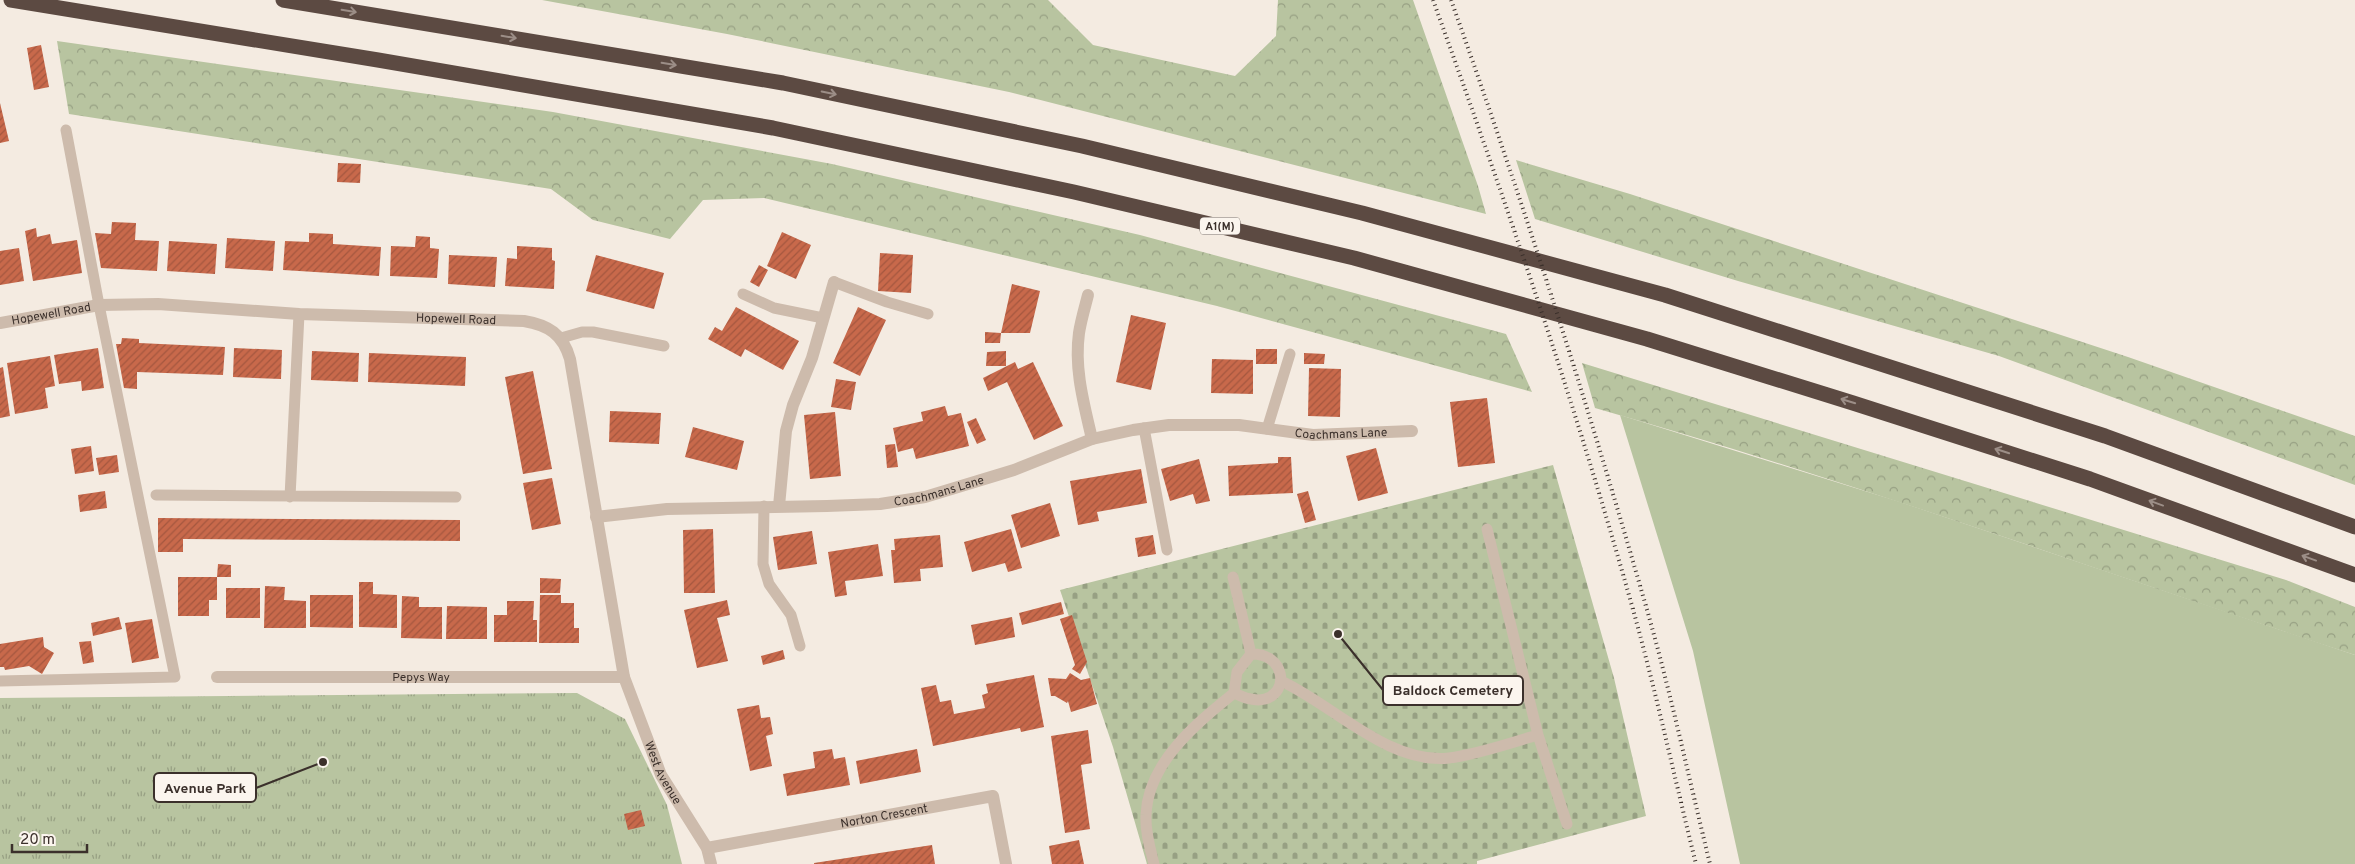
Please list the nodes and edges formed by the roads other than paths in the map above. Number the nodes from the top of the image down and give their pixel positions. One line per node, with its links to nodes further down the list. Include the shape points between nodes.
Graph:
1 (11, 0): 28 (highway, A1(M), one-way to 1, via 2090,479 1862,406 1647,339 1354,258 1074,192 773,128)
2 (283, 0): 25 (highway, one-way to 25, via 783,83 1082,146 1362,213 1666,295 2105,436)
3 (66, 130): 7 (lane)
4 (834, 282): 9 (lane); 10 (street)
5 (743, 294): 10 (lane, via 774,308)
6 (1088, 295): 18 (street, via 1079,332 1078,354 1080,384)
7 (99, 305): 8 (street, Hopewell Road, via 158,304); 11 (street, Hopewell Road); 35 (lane, via 175,677)
8 (299, 314): 12 (street, Hopewell Road, via 524,321 549,327); 20 (lane)
9 (928, 314)
10 (823, 318): 23 (street, via 786,431)
11 (0, 323)
12 (561, 338): 13 (lane, via 592,332); 24 (street, via 570,359)
13 (664, 346)
14 (1290, 354): 16 (lane)
15 (1144, 428): 16 (street, Coachmans Lane, via 1239,425); 18 (street, Coachmans Lane); 27 (lane)
16 (1268, 429): 17 (street, Coachmans Lane, via 1313,435)
17 (1412, 431)
18 (1092, 439): 23 (street, Coachmans Lane, via 1014,470 925,497 880,504)
19 (156, 495): 20 (lane)
20 (290, 498): 21 (lane)
21 (456, 498)
22 (764, 506): 23 (street, Coachmans Lane); 24 (street, Coachmans Lane, via 667,509); 30 (lane, via 763,564 769,584 791,616)
23 (779, 506)
24 (596, 517): 33 (street)
25 (2355, 527)
26 (1487, 529): 37 (lane)
27 (1167, 550)
28 (2355, 575)
29 (1233, 577): 31 (lane)
30 (800, 646)
31 (1251, 654): 34 (lane, via 1268,657 1280,670); 36 (lane, via 1238,672)
32 (217, 676): 33 (street, Pepys Way)
33 (624, 677): 39 (street, West Avenue, via 661,776)
34 (1281, 681): 36 (lane, via 1266,699); 37 (lane, via 1394,748 1416,755 1448,758)
35 (0, 682)
36 (1234, 693): 42 (lane, via 1191,730 1158,773 1146,814)
37 (1538, 735): 38 (lane)
38 (1567, 824)
39 (707, 848): 40 (street, West Avenue); 41 (street, Norton Crescent, via 993,796)
40 (711, 864)
41 (1006, 864)
42 (1154, 864)

